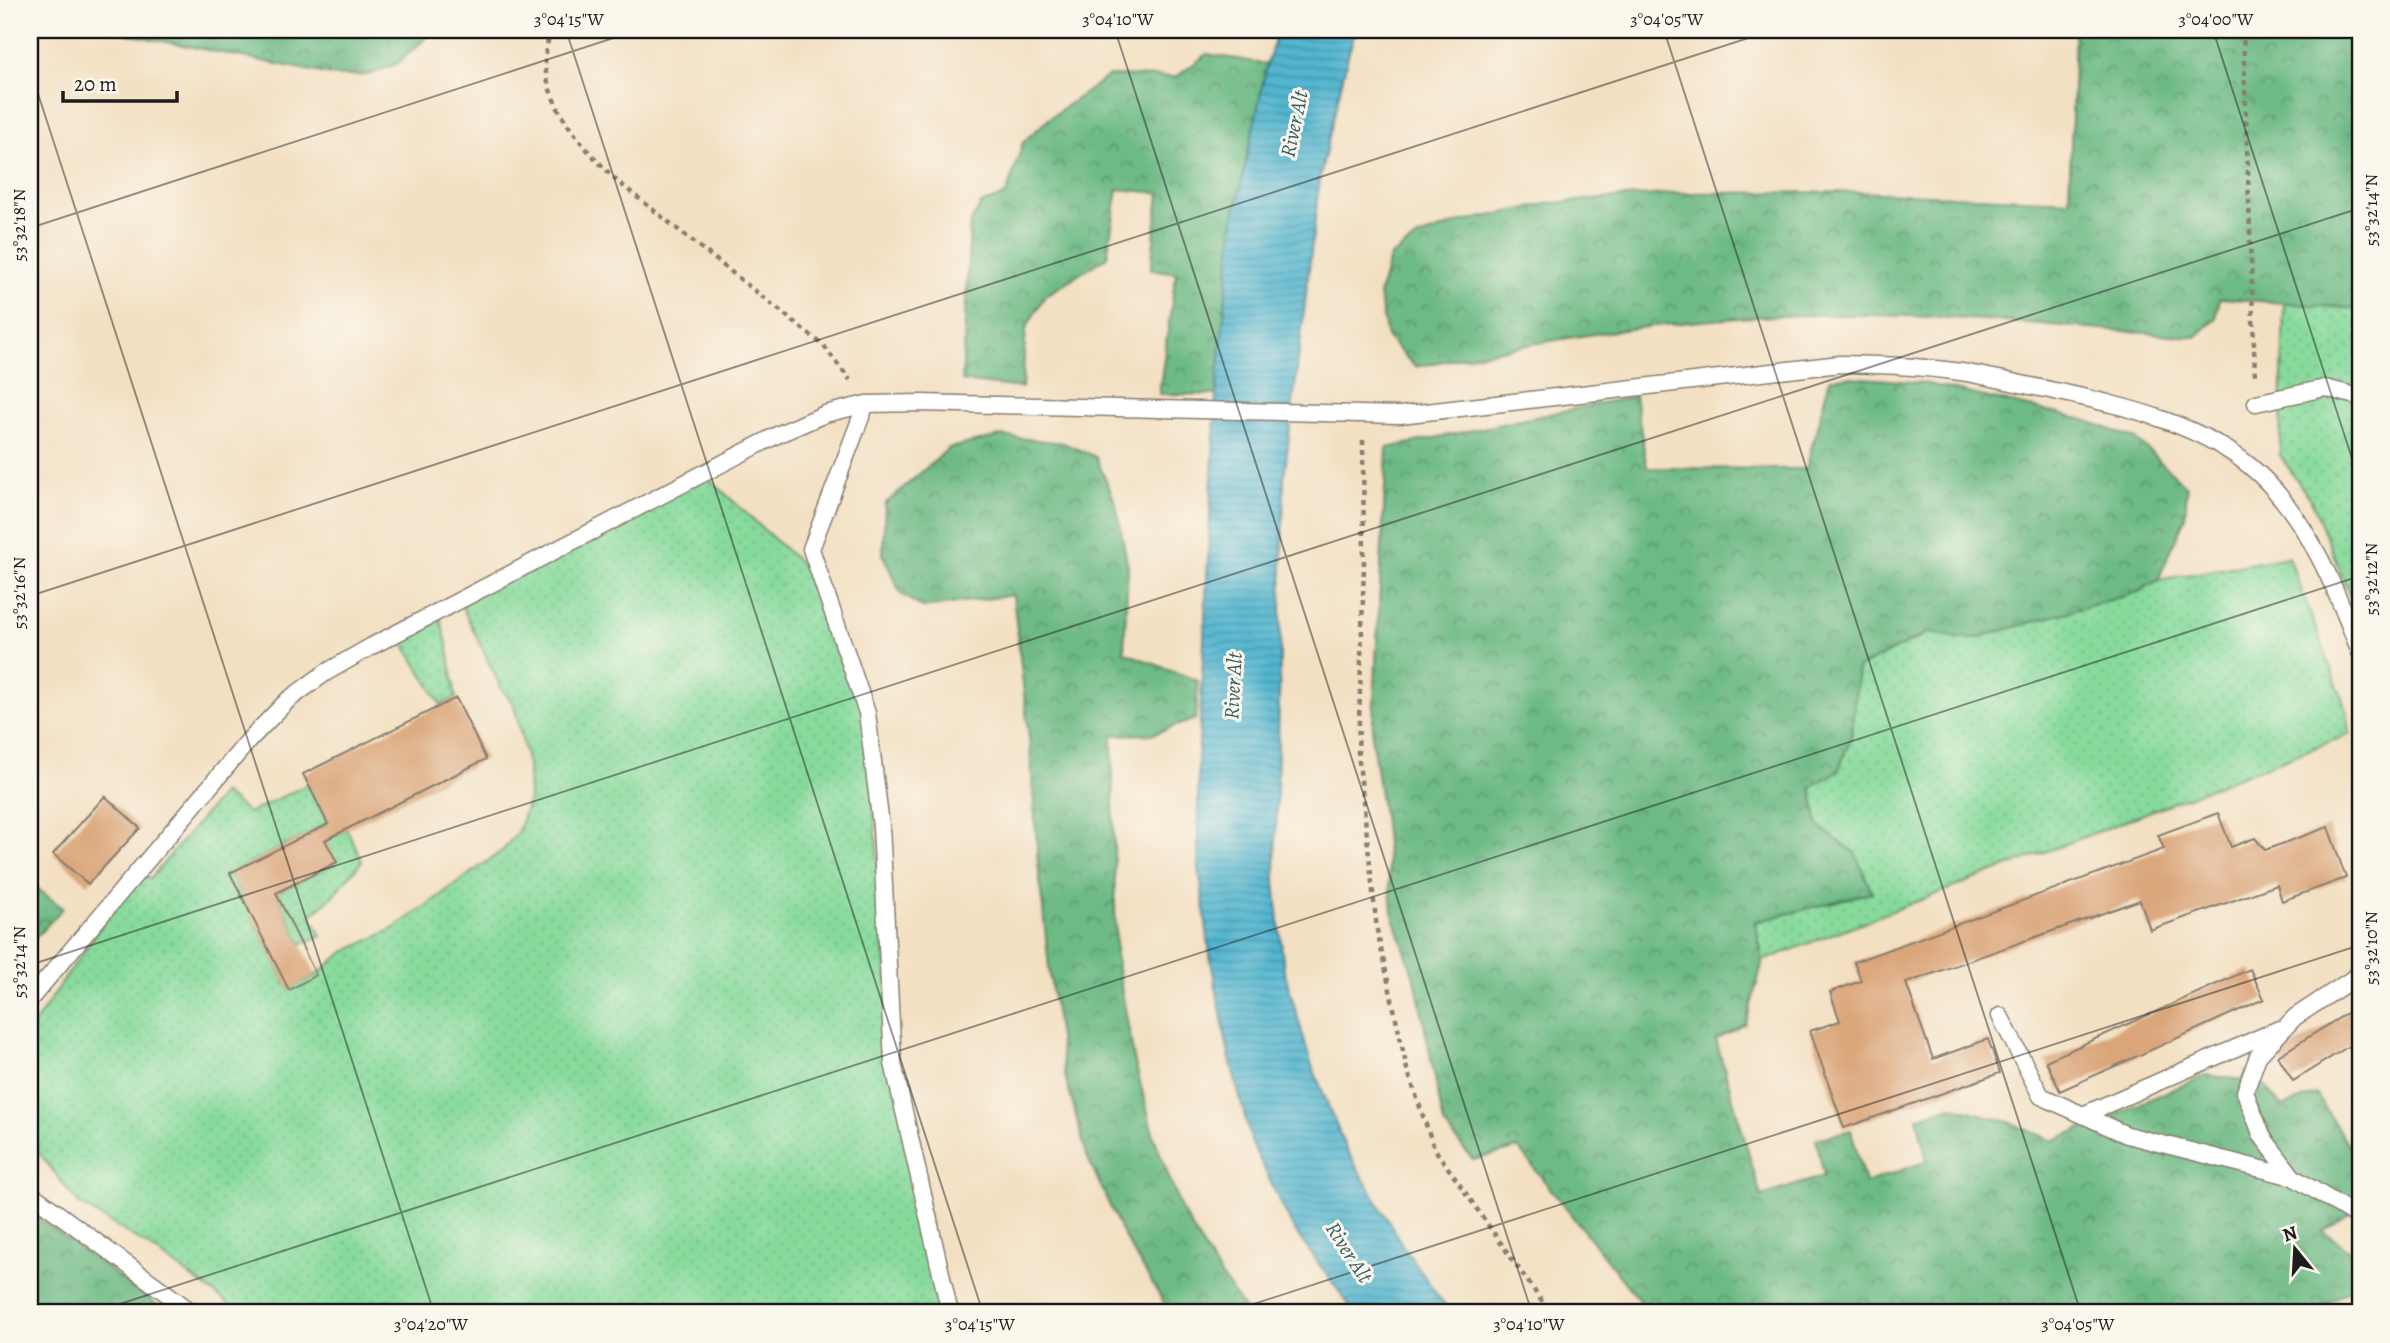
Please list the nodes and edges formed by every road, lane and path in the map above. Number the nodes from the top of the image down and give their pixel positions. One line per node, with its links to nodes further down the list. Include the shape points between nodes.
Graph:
1 (552, 30): 5 (path, via 546,64 551,92 590,154 617,181 823,345)
2 (2243, 30): 4 (path)
3 (2360, 397): 4 (lane, via 2325,388)
4 (2256, 403)
5 (866, 404): 6 (lane); 9 (lane, via 779,434 325,673 288,700 250,739); 17 (lane, via 811,549 867,713 881,825 893,1063)
6 (1355, 415): 7 (lane, via 1400,415 1840,364 1961,372 2120,405 2224,447 2259,474 2297,518 2324,565); 18 (path, via 1364,566 1358,752 1377,930 1407,1069 1434,1148)
7 (2360, 652)
8 (2360, 974): 11 (lane)
9 (30, 999)
10 (2000, 1016): 12 (lane, via 2041,1096)
11 (2287, 1026): 12 (lane); 13 (lane, via 2258,1056 2245,1092 2262,1136)
12 (2083, 1115): 13 (lane, via 2127,1135)
13 (2293, 1177): 15 (lane)
14 (30, 1193): 16 (lane)
15 (2360, 1218)
16 (193, 1313)
17 (950, 1313)
18 (1550, 1313)

